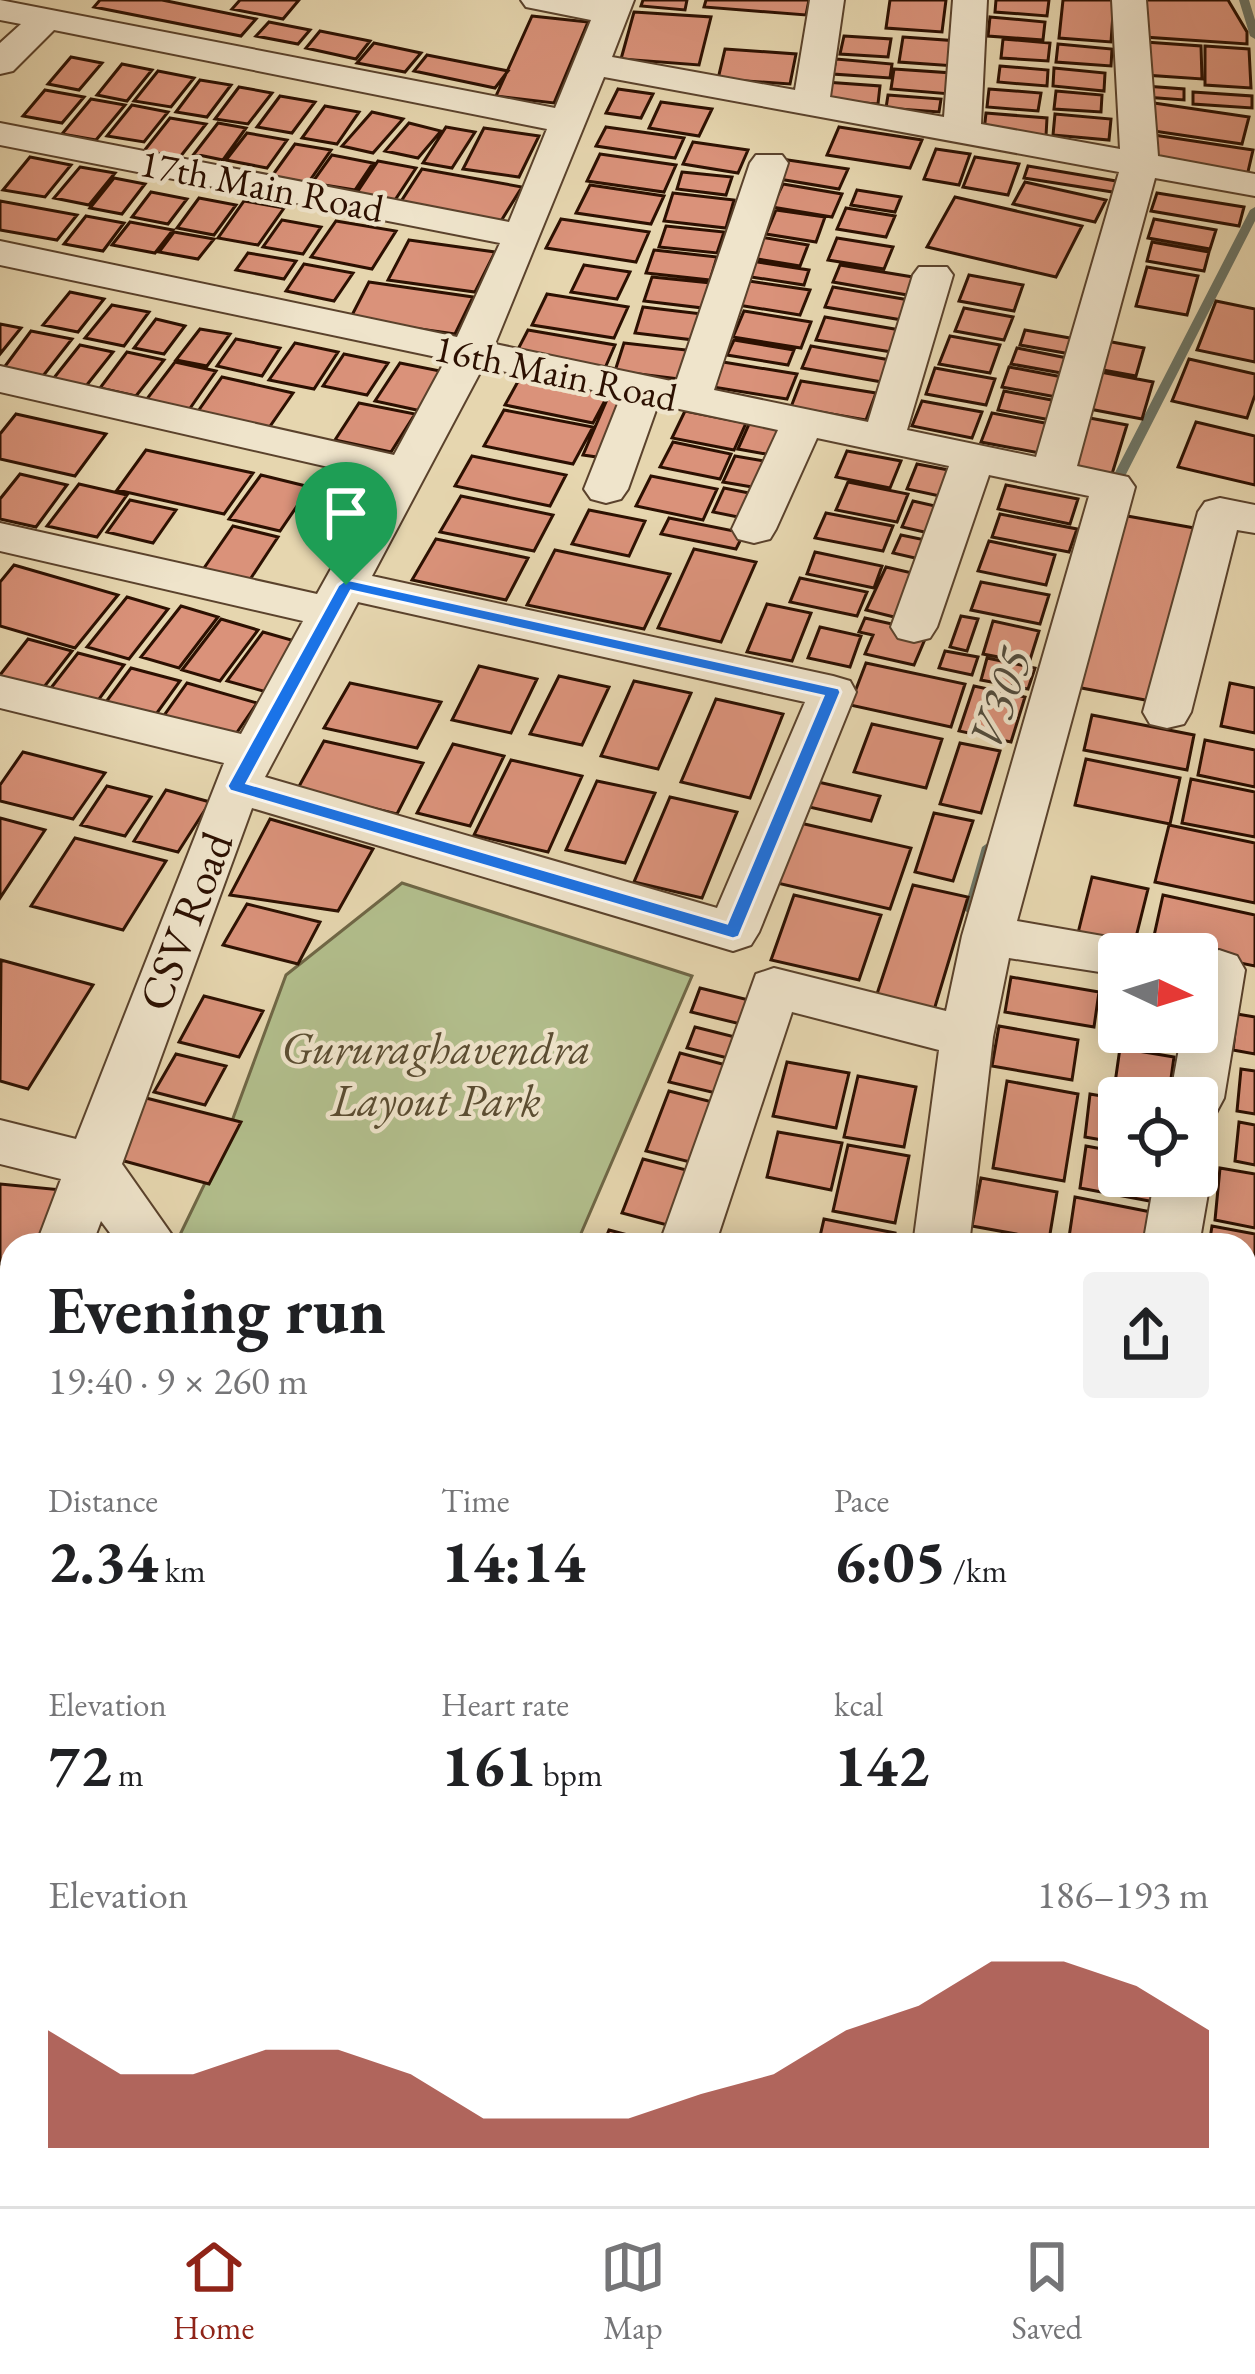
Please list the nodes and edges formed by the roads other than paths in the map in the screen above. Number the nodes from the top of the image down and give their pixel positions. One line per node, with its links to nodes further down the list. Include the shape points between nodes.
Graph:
1 (538, 0): 5 (street)
2 (826, 0): 10 (street)
3 (970, 0): 12 (street)
4 (1129, 0): 15 (street)
5 (614, 6): 9 (street, CSV Road)
6 (0, 9): 7 (street)
7 (47, 18): 8 (street); 11 (street)
8 (0, 63)
9 (591, 64): 10 (street); 11 (street, CSV Road)
10 (811, 104): 12 (street)
11 (568, 122): 17 (street, CSV Road)
12 (962, 132): 15 (street)
13 (0, 134): 17 (street, 17th Main Road)
14 (769, 163): 22 (street)
15 (1141, 165): 16 (street); 27 (street)
16 (1252, 185)
17 (523, 236): 20 (street, CSV Road)
18 (0, 254): 20 (street, 16th Main Road)
19 (933, 275): 24 (street)
20 (470, 354): 22 (street, 16th Main Road); 26 (street, CSV Road)
21 (0, 379): 26 (street)
22 (674, 397): 23 (street, 16th Main Road); 28 (street, via 638,401)
23 (802, 424): 24 (street, 16th Main Road); 30 (street)
24 (883, 441): 25 (street, 16th Main Road)
25 (973, 460): 27 (street, 16th Main Road); 33 (street)
26 (407, 471): 32 (street, CSV Road)
27 (1052, 477): 37 (street, 16th Main Road, via 1113,487)
28 (606, 489)
29 (1238, 516): 35 (street)
30 (754, 529)
31 (0, 537): 32 (street)
32 (338, 598): 36 (street, CSV Road); 36 (street, via 833,692 733,932)
33 (914, 627)
34 (0, 692): 36 (street)
35 (1167, 712)
36 (245, 770): 43 (street, CSV Road)
37 (988, 936): 38 (street); 40 (street)
38 (1098, 953)
39 (1224, 972): 41 (street)
40 (953, 1033): 47 (street, via 774,988); 48 (street)
41 (1202, 1077)
42 (0, 1142): 43 (street)
43 (91, 1165): 45 (street, CSV Road); 46 (street)
44 (1180, 1197): 49 (street)
45 (68, 1233)
46 (142, 1233)
47 (691, 1233)
48 (942, 1233)
49 (1174, 1233)

